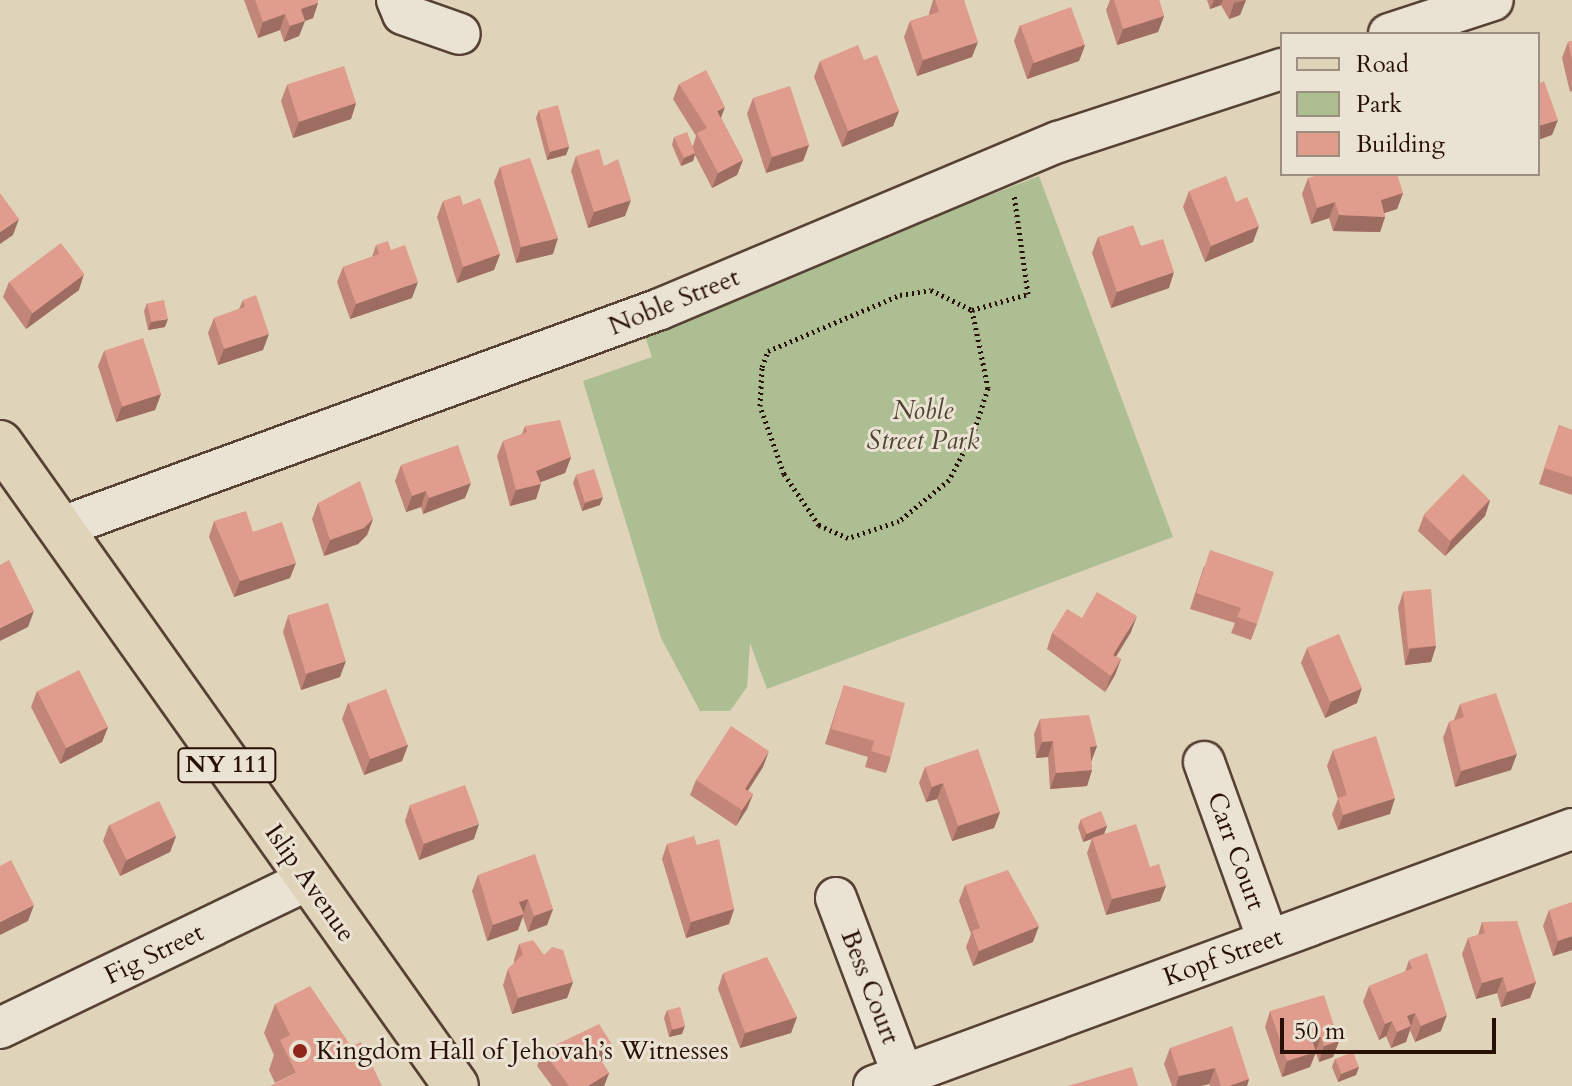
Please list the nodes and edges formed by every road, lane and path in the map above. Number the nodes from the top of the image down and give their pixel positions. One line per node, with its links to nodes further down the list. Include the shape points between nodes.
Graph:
1 (397, 0): 4 (street, via 403,14)
2 (1493, 0): 3 (street)
3 (1395, 32)
4 (460, 34)
5 (1280, 70): 6 (street, Noble Street)
6 (1010, 162): 7 (path, via 1028,294); 9 (street, Noble Street, via 660,309)
7 (972, 310): 7 (path, via 931,290 900,295 768,351 760,406 784,474 819,525 848,538 867,536 899,521 949,480 988,388)
8 (0, 443): 9 (main road, Islip Avenue / NY 111)
9 (62, 527): 12 (main road, Islip Avenue / NY 111)
10 (1204, 762): 14 (street, Carr Court)
11 (1572, 829): 14 (street, Kopf Street)
12 (307, 880): 15 (street, Fig Street); 17 (main road, Islip Avenue / NY 111)
13 (836, 898): 16 (street, Bess Court)
14 (1268, 940): 16 (street, Kopf Street)
15 (0, 1028)
16 (889, 1081)
17 (456, 1086)

